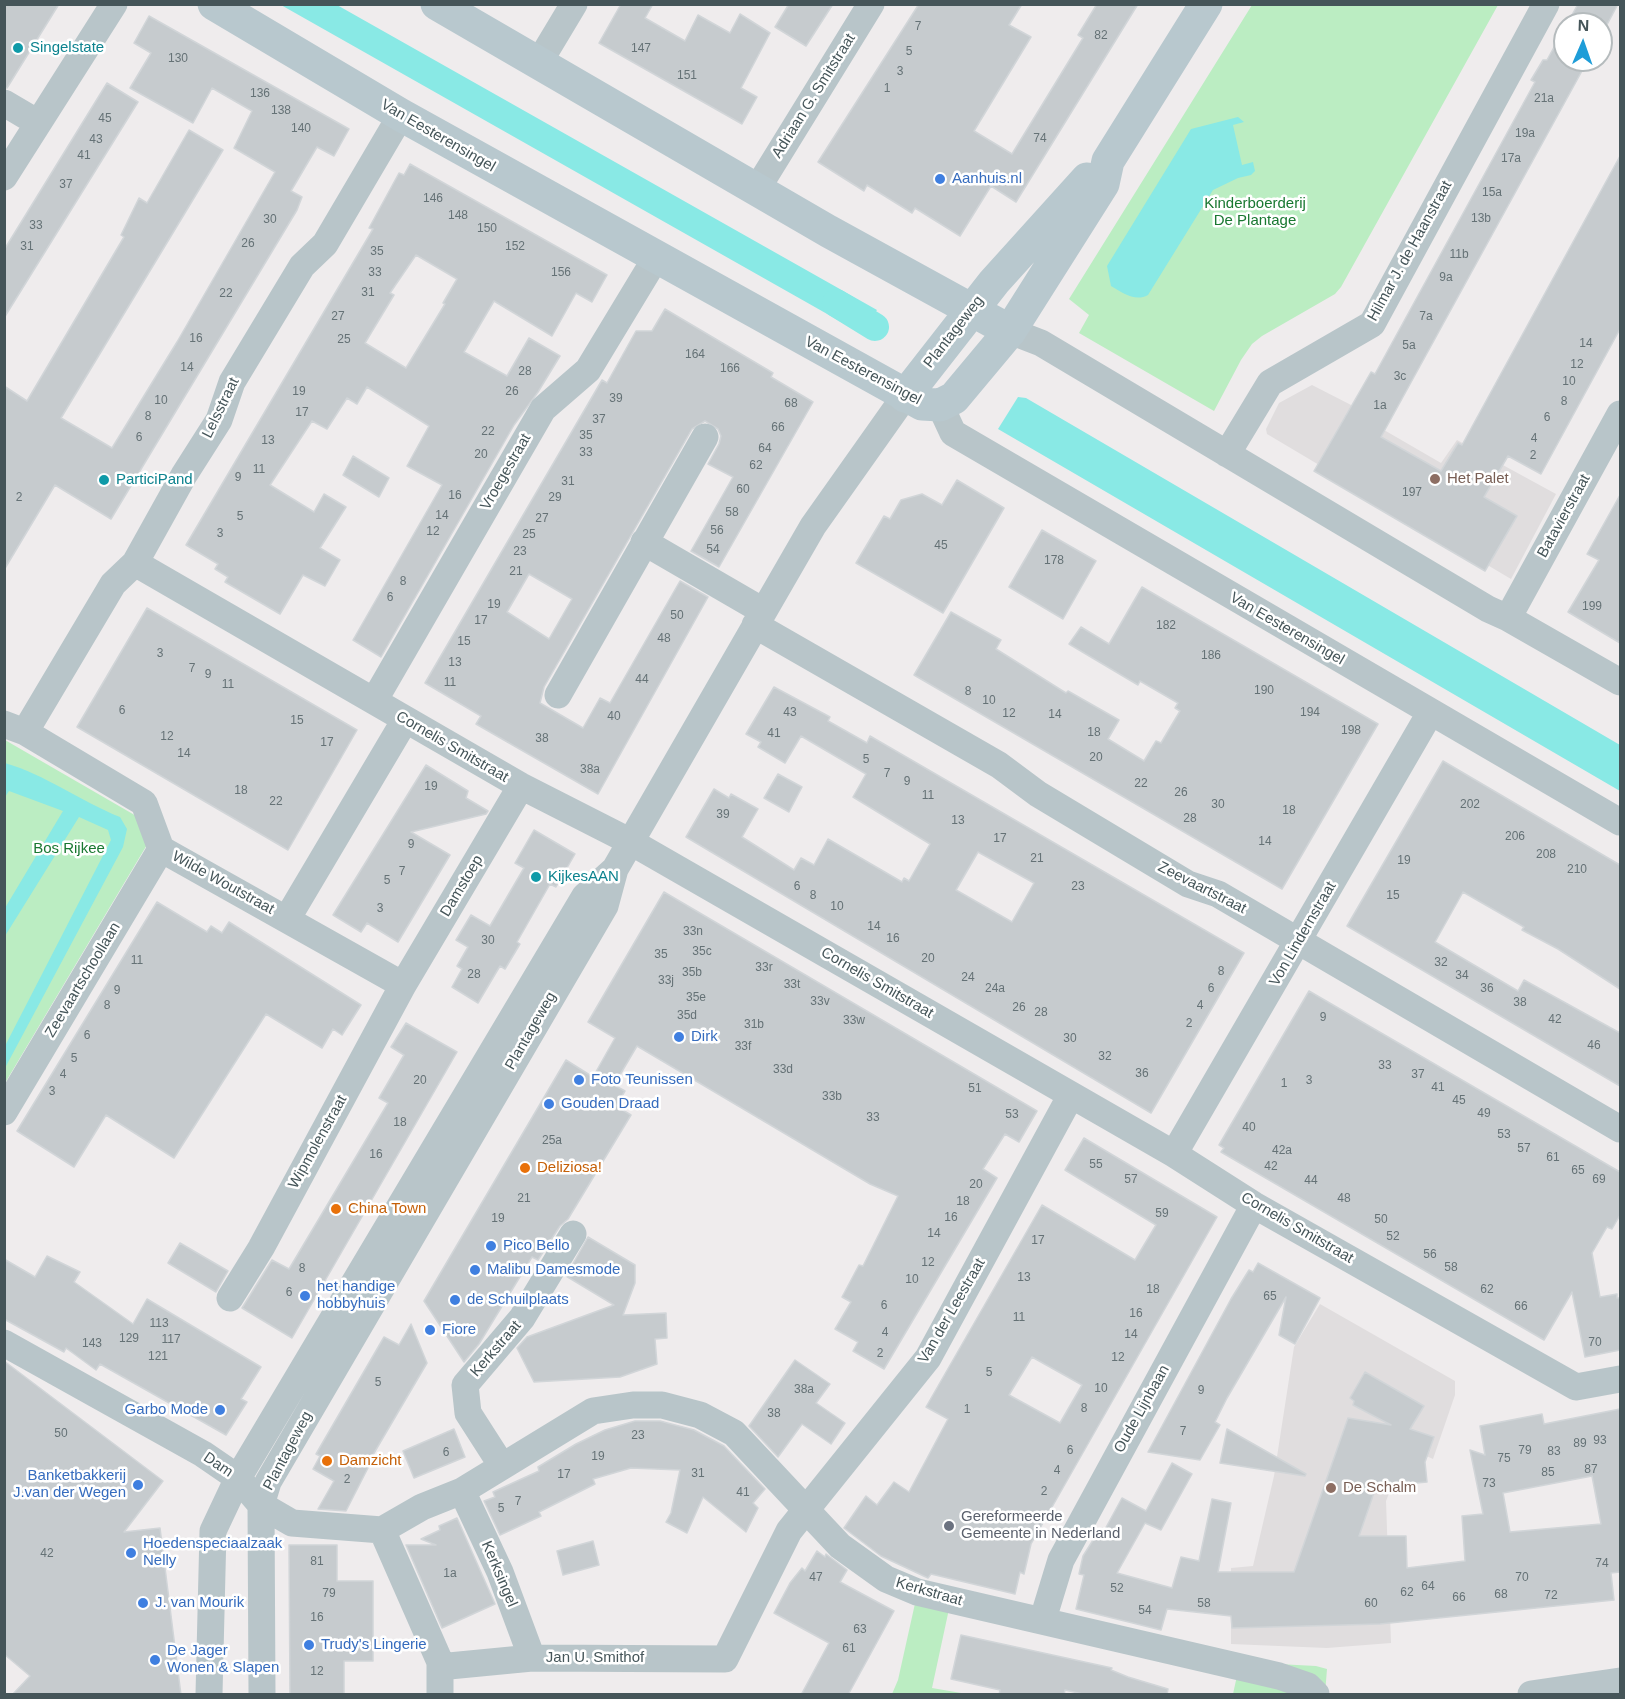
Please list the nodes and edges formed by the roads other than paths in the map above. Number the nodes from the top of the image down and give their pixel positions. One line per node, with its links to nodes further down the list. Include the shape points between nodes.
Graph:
1 (114, 4): 11 (street)
2 (214, 4): 10 (street, Van Eesterensingel)
3 (437, 4): 8 (street)
4 (574, 4): 8 (street)
5 (871, 4): 14 (street, Adriaan G. Smitstraat)
6 (1206, 4): 12 (street, Plantageweg)
7 (1546, 4): 22 (street, Hilmar J. de Haanstraat, via 1372,324 1270,383)
8 (538, 64): 14 (street)
9 (4, 103): 11 (street)
10 (401, 115): 15 (street, Van Eesterensingel); 24 (street, Lelsstraat, via 325,244 302,266 232,382 219,420)
11 (38, 123): 13 (street)
12 (1108, 161): 16 (street, Plantageweg, via 1090,175); 17 (street, Plantageweg, via 1103,184)
13 (4, 177)
14 (757, 189): 16 (street)
15 (657, 256): 18 (street, Van Eesterensingel); 29 (street, Vroegestraat, via 588,370 543,409)
16 (971, 310): 17 (street); 18 (street, Plantageweg)
17 (1010, 331): 19 (street, Plantageweg, via 954,398); 22 (street, via 1041,343)
18 (905, 396): 19 (street, Van Eesterensingel, via 922,405); 25 (street, Plantageweg, via 813,526)
19 (940, 405): 30 (street, Van Eesterensingel, via 953,434)
20 (1620, 414): 26 (street, Batavierstraat)
21 (705, 437): 23 (street)
22 (1227, 454): 26 (street)
23 (644, 542): 25 (street); 28 (street)
24 (135, 563): 29 (street, Cornelis Smitstraat); 32 (street, Lelsstraat, via 113,584)
25 (759, 618): 35 (street, Plantageweg); 39 (street, Zeevaartstraat, via 1188,884 1218,894)
26 (1508, 618): 27 (street)
27 (1620, 682)
28 (558, 695)
29 (374, 701): 31 (street, Cornelis Smitstraat)
30 (1430, 713): 34 (street, Van Eesterensingel); 39 (street, Von Lindernstraat)
31 (405, 720): 33 (street, Cornelis Smitstraat); 38 (street)
32 (15, 728): 36 (street, Wilde Woutstraat, via 144,803)
33 (521, 786): 35 (street, Cornelis Smitstraat); 40 (street, Damstoep)
34 (1620, 822)
35 (631, 842): 37 (street, Plantageweg); 41 (street, Cornelis Smitstraat)
36 (161, 849): 38 (street, Wilde Woutstraat); 42 (street, Zeevaartschoollaan)
37 (615, 869): 51 (street, Plantageweg, via 585,896); 53 (street, Plantageweg, via 605,906 272,1474)
38 (287, 919): 40 (street, Wilde Woutstraat)
39 (1300, 941): 43 (street, Zeevaartstraat); 44 (street, Von Lindernstraat)
40 (403, 985): 47 (street, Wipmolenstraat)
41 (1071, 1095): 44 (street, Cornelis Smitstraat); 54 (street, Van der Leestraat, via 928,1358)
42 (4, 1112)
43 (1620, 1129)
44 (1174, 1154): 45 (street, Cornelis Smitstraat)
45 (1254, 1205): 49 (street, Cornelis Smitstraat, via 1576,1388); 56 (street, Oude Lijnbaan, via 1060,1560)
46 (573, 1234): 50 (street, Kerkstraat, via 522,1318 465,1385 468,1413)
47 (230, 1298)
48 (4, 1343): 51 (street, Dam, via 203,1454)
49 (1620, 1379)
50 (502, 1466): 52 (street, Kerkstraat); 54 (street, Kerkstraat, via 593,1411 662,1405 700,1415 734,1433)
51 (238, 1478): 53 (street, Plantageweg); 60 (street, Dam, via 213,1531)
52 (462, 1491): 55 (street, Kerkstraat, via 422,1507); 57 (street, Kerksingel, via 500,1572)
53 (261, 1505): 55 (street, via 292,1523); 61 (street)
54 (806, 1509): 56 (street, Kerkstraat, via 840,1546 886,1580 917,1592); 57 (street, Jan U. Smithof, via 789,1532 725,1659)
55 (382, 1530): 58 (street)
56 (1043, 1619): 63 (street, Kerkstraat, via 1279,1676 1308,1686)
57 (532, 1658): 58 (street, Jan U. Smithof, via 449,1666)
58 (440, 1662): 62 (street)
59 (1620, 1681): 64 (street)
60 (209, 1695)
61 (262, 1695)
62 (440, 1695)
63 (1317, 1695)
64 (1531, 1695)

